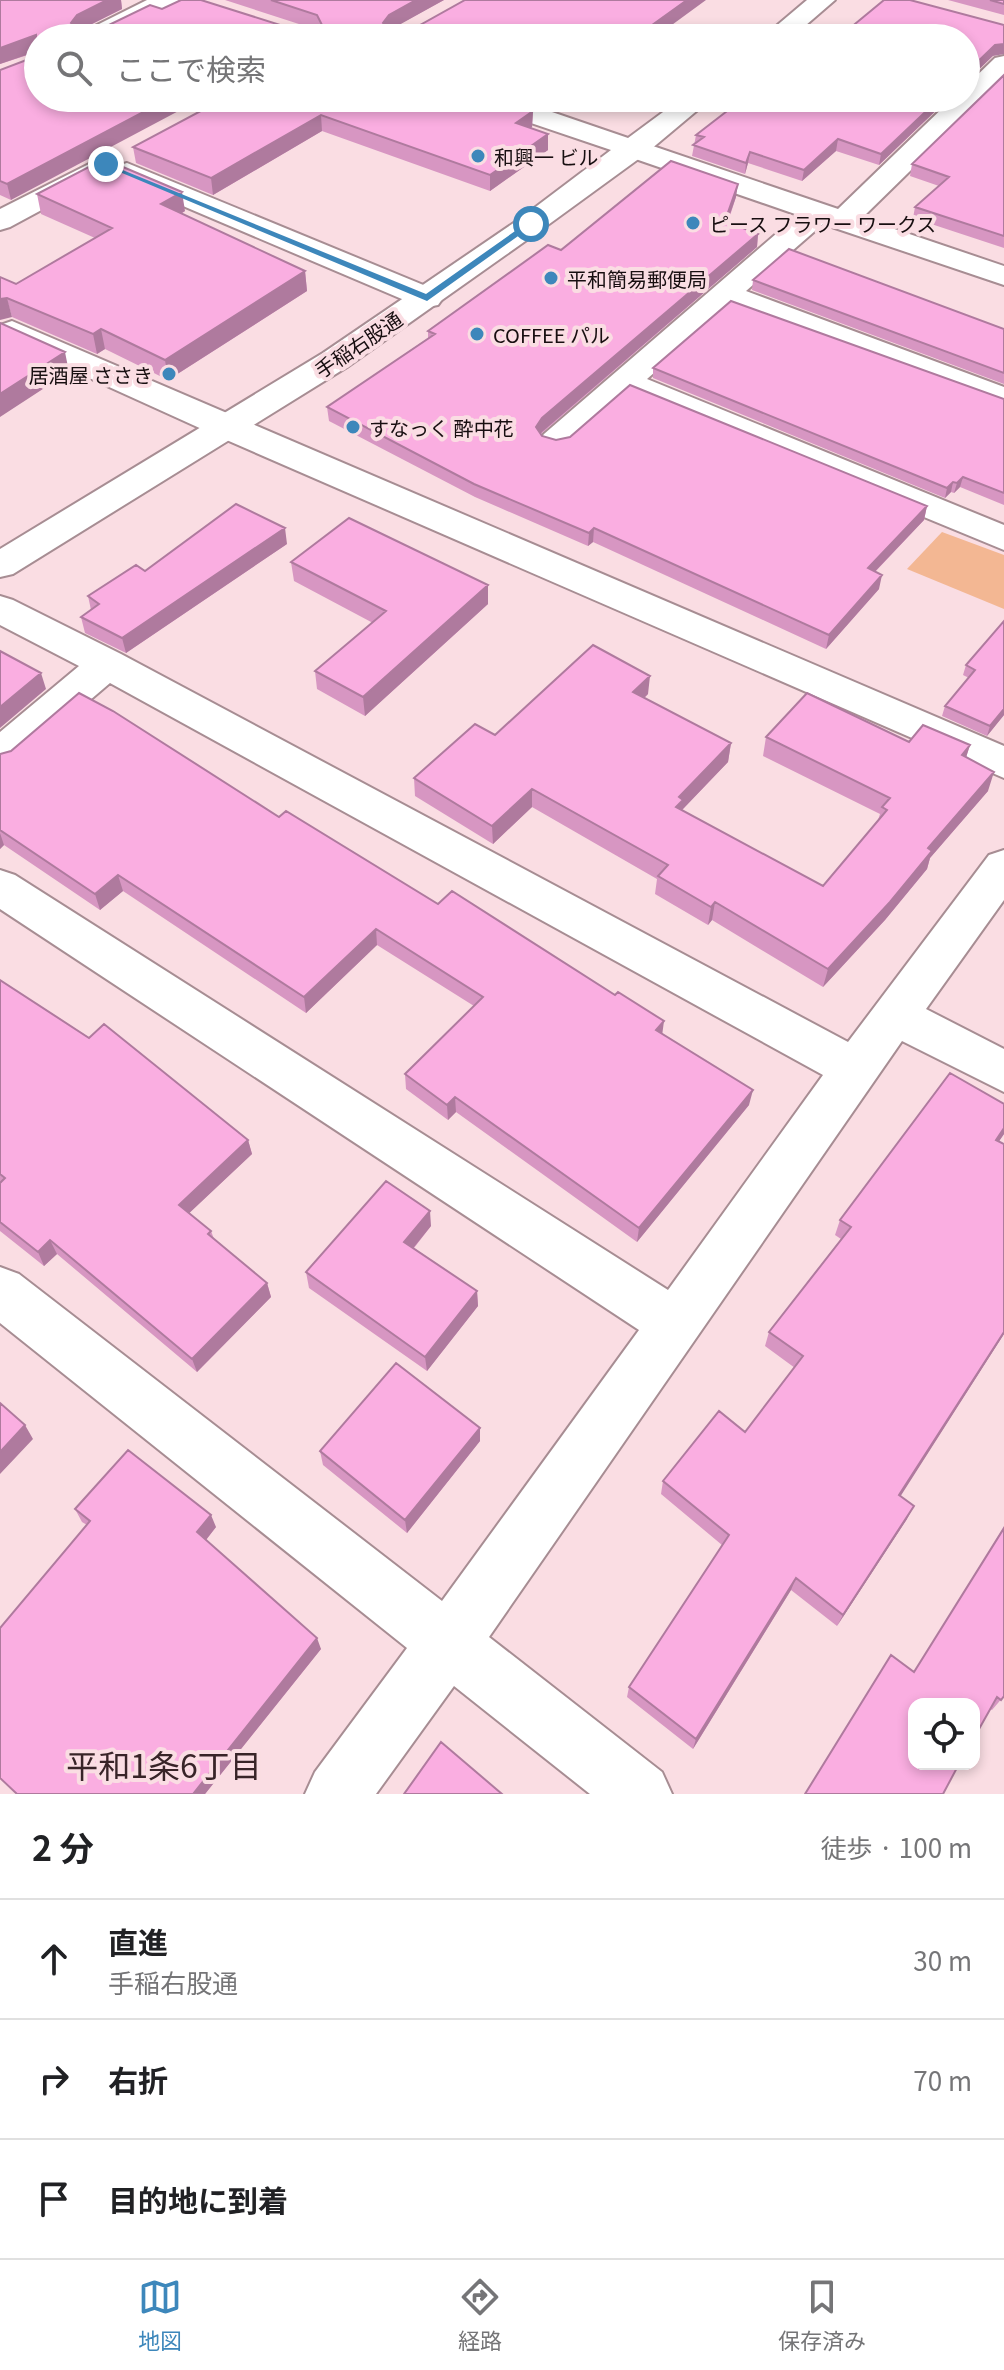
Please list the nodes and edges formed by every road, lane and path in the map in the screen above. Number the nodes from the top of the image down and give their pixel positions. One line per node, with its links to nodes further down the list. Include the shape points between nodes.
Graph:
1 (167, 0): 3 (street)
2 (823, 0): 4 (street)
3 (118, 24)
4 (793, 24)
5 (1004, 64): 6 (street)
6 (980, 85)
7 (526, 112): 11 (street)
8 (681, 112): 11 (street, 手稲右股通)
9 (949, 112): 13 (street)
10 (134, 149): 12 (street)
11 (634, 149): 13 (street); 17 (street, 手稲右股通)
12 (106, 164): 14 (street); 17 (street)
13 (829, 218): 15 (street); 16 (street)
14 (0, 221)
15 (1004, 276)
16 (727, 295): 19 (street); 20 (street)
17 (427, 298): 21 (street, 手稲右股通)
18 (11, 330): 21 (street)
19 (625, 382): 22 (street); 23 (street)
20 (1004, 398)
21 (227, 428): 24 (street, 手稲右股通); 28 (street)
22 (556, 441)
23 (1004, 538)
24 (0, 565)
25 (0, 609): 26 (street)
26 (107, 664): 27 (street); 32 (street)
27 (0, 755)
28 (1004, 763)
29 (1004, 867): 31 (street)
30 (0, 887): 35 (street)
31 (897, 1016): 32 (street); 33 (street)
32 (855, 1069): 35 (street)
33 (1004, 1072)
34 (0, 1291): 36 (street)
35 (674, 1323): 36 (street)
36 (448, 1644): 37 (street); 38 (street)
37 (337, 1794)
38 (640, 1794)

